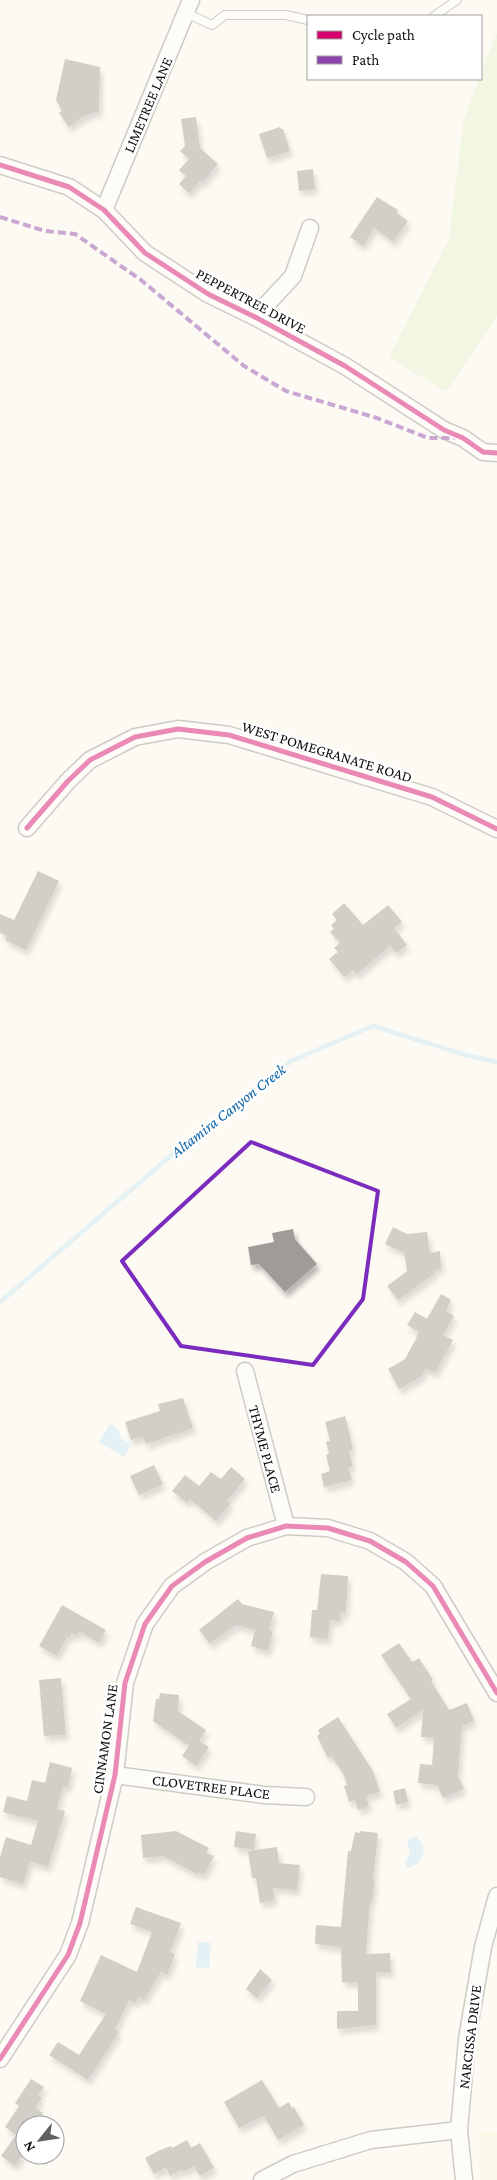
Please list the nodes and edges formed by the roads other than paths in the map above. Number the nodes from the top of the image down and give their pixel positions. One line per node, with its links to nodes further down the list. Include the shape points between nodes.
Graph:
1 (456, 0): 3 (lane)
2 (188, 6): 4 (lane, via 212,25 225,15 286,15); 6 (street, LIMETREE LANE)
3 (435, 15)
4 (307, 20)
5 (0, 165): 6 (street, PEPPERTREE DRIVE, via 69,187)
6 (104, 210): 8 (street, PEPPERTREE DRIVE, via 145,253 208,294)
7 (310, 228): 8 (street, via 293,276)
8 (255, 317): 9 (street, PEPPERTREE DRIVE, via 345,366 444,430 484,452)
9 (497, 453)
10 (27, 828): 11 (street, WEST POMEGRANATE ROAD, via 90,760 135,737 178,729 229,735 432,797)
11 (497, 829)
12 (245, 1371): 13 (street, THYME PLACE)
13 (286, 1526): 14 (street, CINNAMON LANE, via 328,1528 370,1541 406,1562 433,1586); 15 (street, CINNAMON LANE, via 246,1538 205,1562 172,1586 145,1624 125,1683)
14 (497, 1693)
15 (115, 1775): 16 (street, CLOVETREE PLACE, via 264,1795); 18 (street, CINNAMON LANE, via 80,1923 68,1955)
16 (306, 1797)
17 (497, 1896): 19 (street, NARCISSA DRIVE, via 483,1947 467,2039)
18 (0, 2059)
19 (459, 2130): 20 (street, via 371,2140 293,2164); 21 (street, NARCISSA DRIVE)
20 (262, 2180)
21 (464, 2180)

